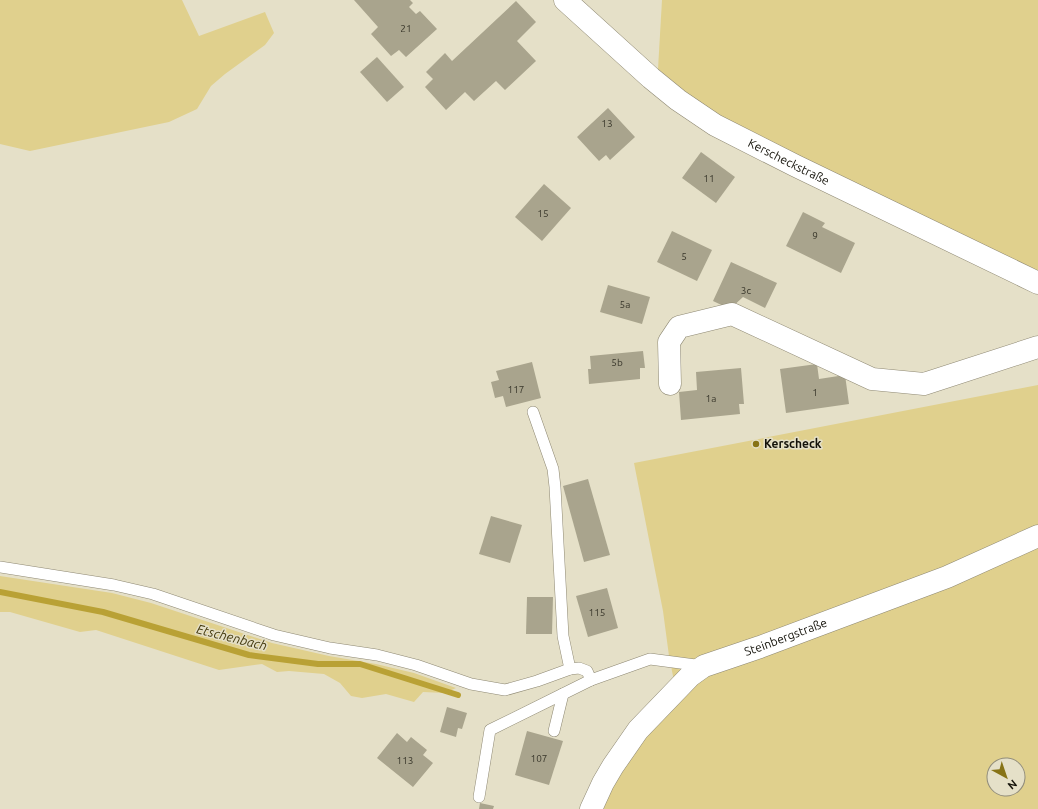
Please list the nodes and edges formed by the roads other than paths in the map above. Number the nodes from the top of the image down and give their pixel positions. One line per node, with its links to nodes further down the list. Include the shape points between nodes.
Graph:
1 (565, 0): 2 (street, Kerscheckstraße, via 651,78 715,125)
2 (1038, 283)
3 (1038, 347): 4 (street, via 924,384 872,379 732,314 679,327 669,342)
4 (670, 384)
5 (533, 412): 9 (lane, via 553,469 563,636)
6 (1038, 536): 8 (street, Steinbergstraße, via 947,577)
7 (0, 567): 9 (lane, via 114,585 153,594 274,635 330,648 377,655 478,685 504,690)
8 (704, 666): 10 (lane, via 650,659); 14 (street, Steinbergstraße, via 690,676 638,730 613,766)
9 (570, 669): 10 (lane, via 579,668 587,671)
10 (591, 680): 11 (lane)
11 (563, 694): 12 (lane); 13 (lane, via 490,730)
12 (554, 732)
13 (479, 797)
14 (591, 809)

